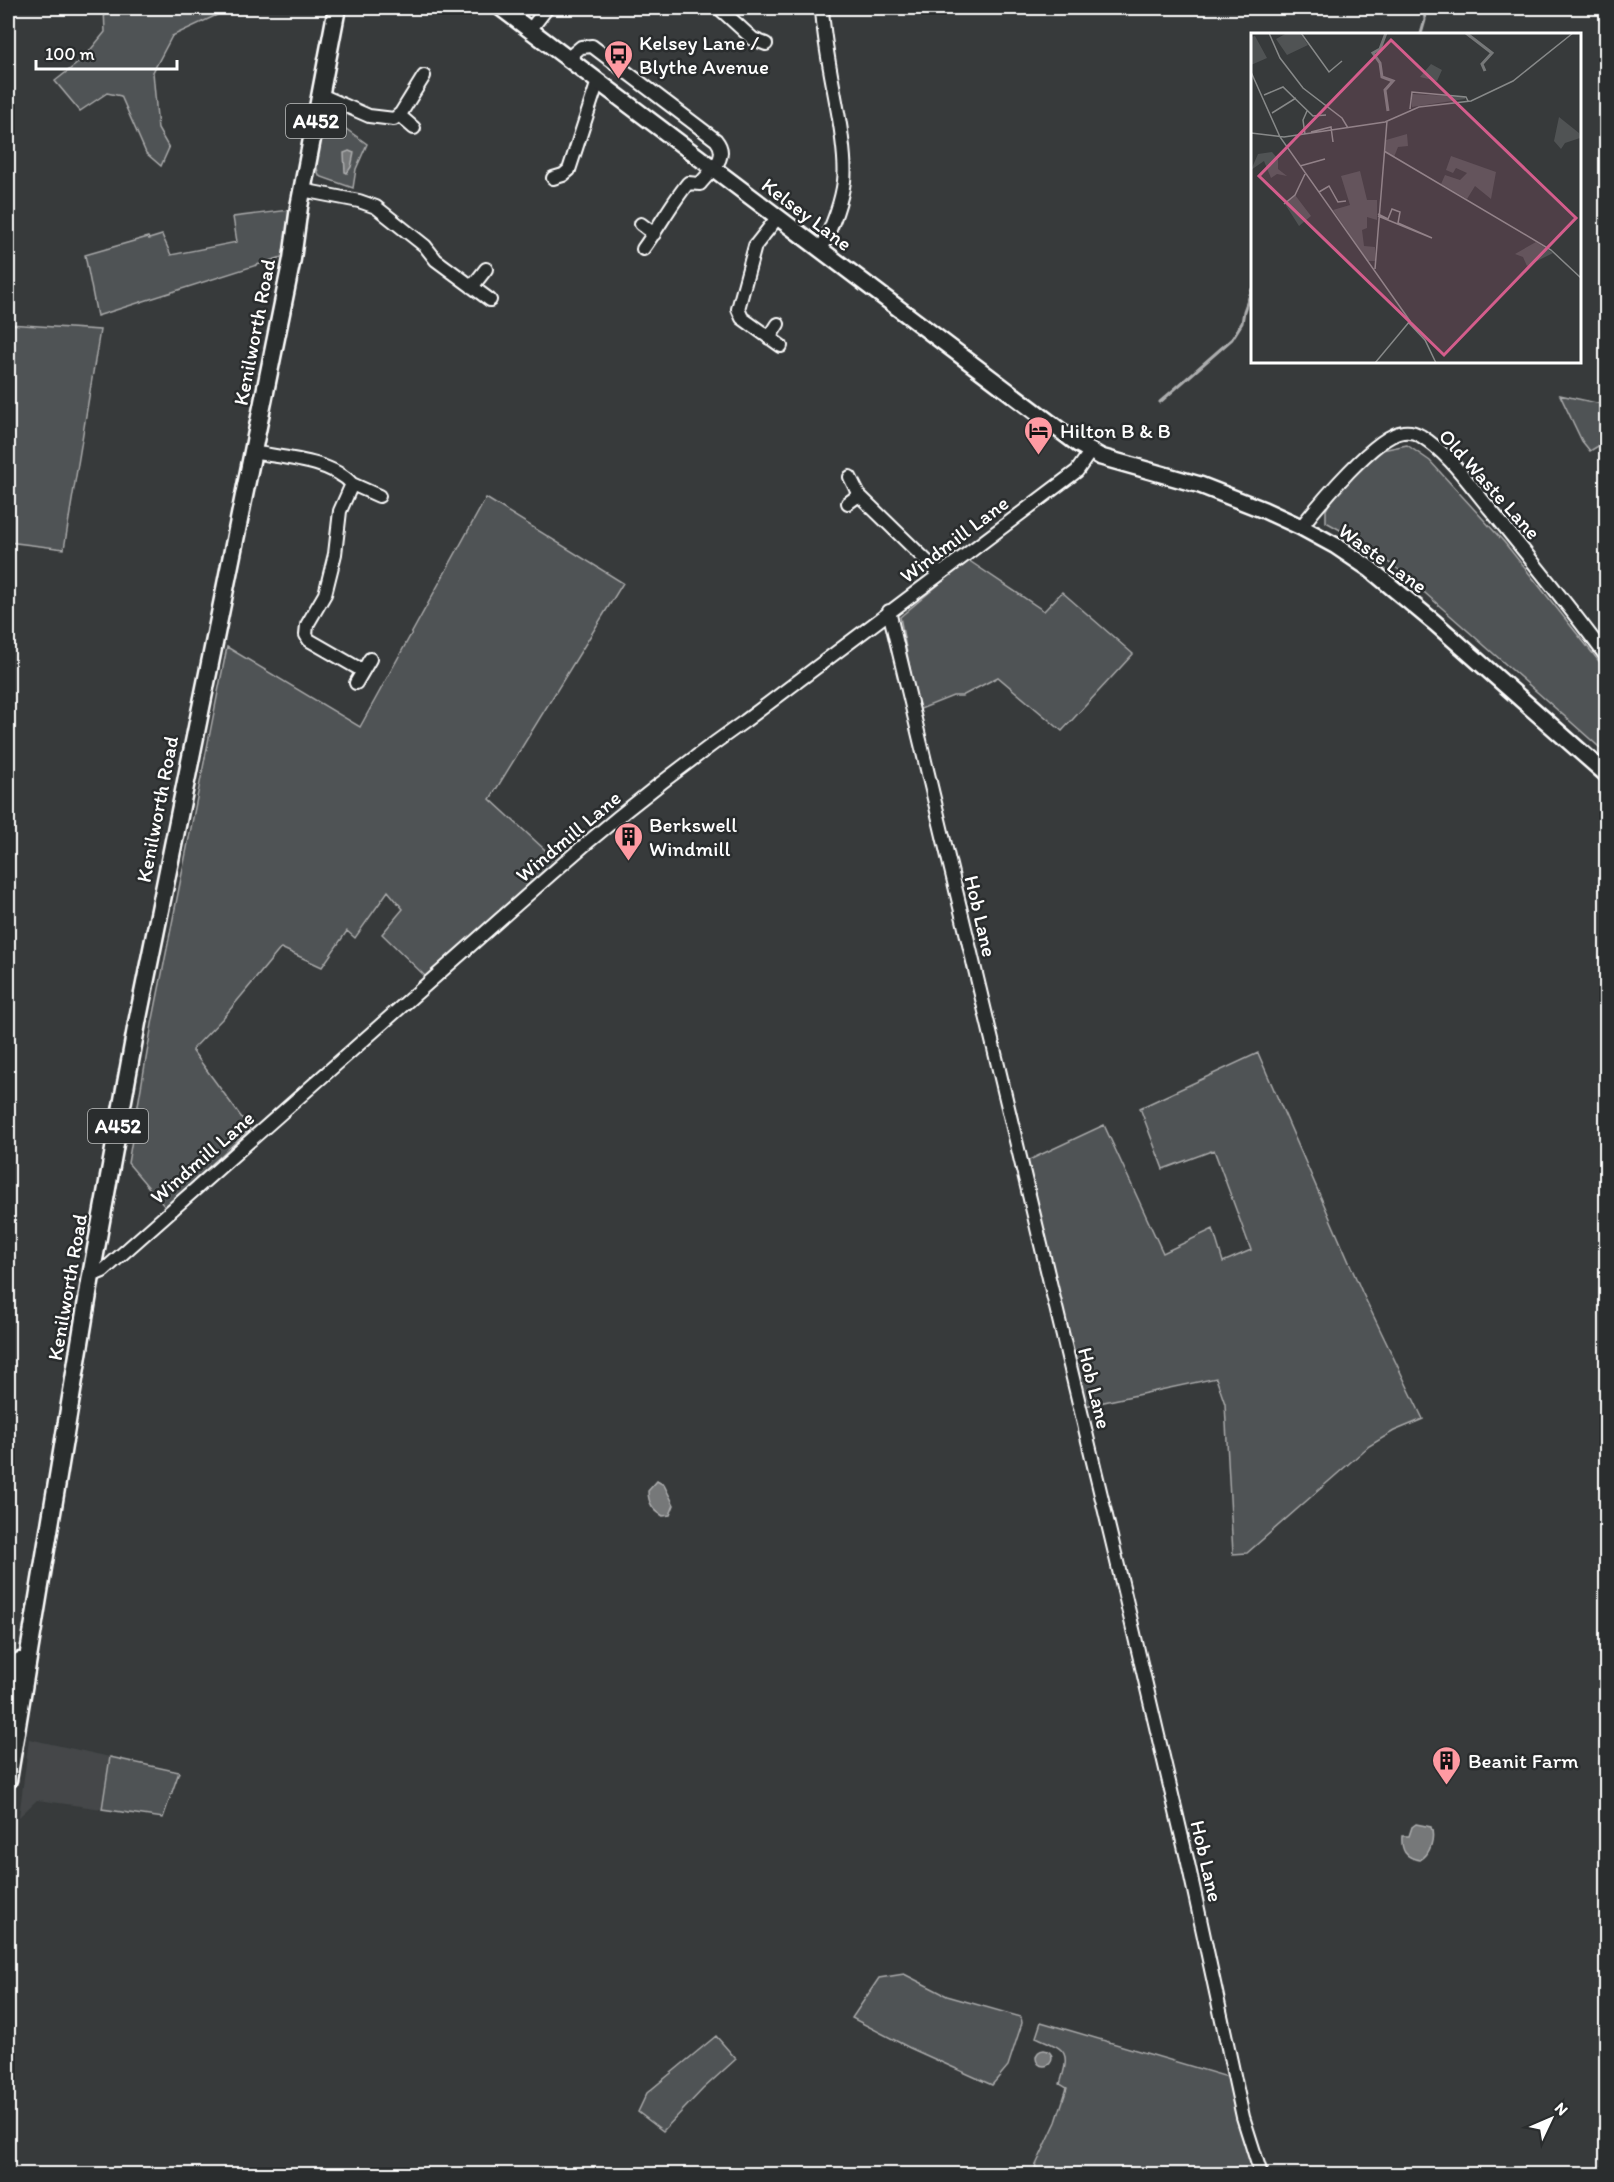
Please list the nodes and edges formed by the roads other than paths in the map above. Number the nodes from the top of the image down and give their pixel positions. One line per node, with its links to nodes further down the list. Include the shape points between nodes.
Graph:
1 (337, 8): 11 (highway, Kenilworth Road / A452)
2 (501, 8): 6 (main road, Kelsey Lane)
3 (547, 8): 6 (street)
4 (719, 8): 7 (street, via 753,39)
5 (822, 8): 21 (street, via 844,170 831,230)
6 (530, 30): 8 (main road, Kelsey Lane)
7 (766, 44)
8 (568, 58): 10 (main road, Kelsey Lane); 14 (street, via 581,46 592,46 716,140 723,151)
9 (424, 76): 12 (street)
10 (598, 81): 14 (main road, Kelsey Lane); 15 (street, via 569,170)
11 (321, 95): 12 (street, via 369,116 388,120); 16 (highway, Kenilworth Road / A452)
12 (399, 115): 13 (street)
13 (414, 128)
14 (712, 169): 17 (main road, Kelsey Lane); 19 (street, via 700,184 688,183)
15 (553, 178)
16 (302, 190): 23 (street, via 376,207); 28 (highway, Kenilworth Road / A452, via 292,259)
17 (777, 218): 21 (main road, Kelsey Lane); 26 (street, via 755,246 738,309 742,318)
18 (641, 225): 19 (street)
19 (654, 234): 20 (street)
20 (643, 249)
21 (821, 251): 29 (main road, Kelsey Lane)
22 (486, 269): 23 (street)
23 (472, 287): 24 (street)
24 (490, 300)
25 (778, 324): 26 (street)
26 (769, 338): 27 (street)
27 (781, 346)
28 (252, 452): 31 (street, via 327,466); 43 (highway, Kenilworth Road / A452, via 137,1023)
29 (1090, 452): 35 (main road, Waste Lane, via 1200,485); 36 (street, Windmill Lane, via 1077,471)
30 (850, 477): 32 (street)
31 (352, 484): 33 (street); 40 (street, via 340,511 325,594 306,635)
32 (859, 495): 34 (street); 36 (street)
33 (379, 496)
34 (848, 503)
35 (1301, 527): 38 (street, Old Waste Lane, via 1378,444 1401,432 1420,436 1460,473); 42 (main road, Waste Lane, via 1370,569)
36 (939, 573): 37 (street, Windmill Lane)
37 (889, 611): 43 (street, Windmill Lane, via 626,811 109,1266); 47 (street, Hob Lane, via 1188,1863 1243,2117)
38 (1606, 656)
39 (370, 659): 40 (street)
40 (363, 671): 41 (street)
41 (356, 682)
42 (1606, 774)
43 (91, 1276): 44 (highway, Kenilworth Road / A452)
44 (34, 1621): 45 (highway, A452); 46 (highway, A452)
45 (8, 1698)
46 (8, 1780)
47 (1262, 2175)

